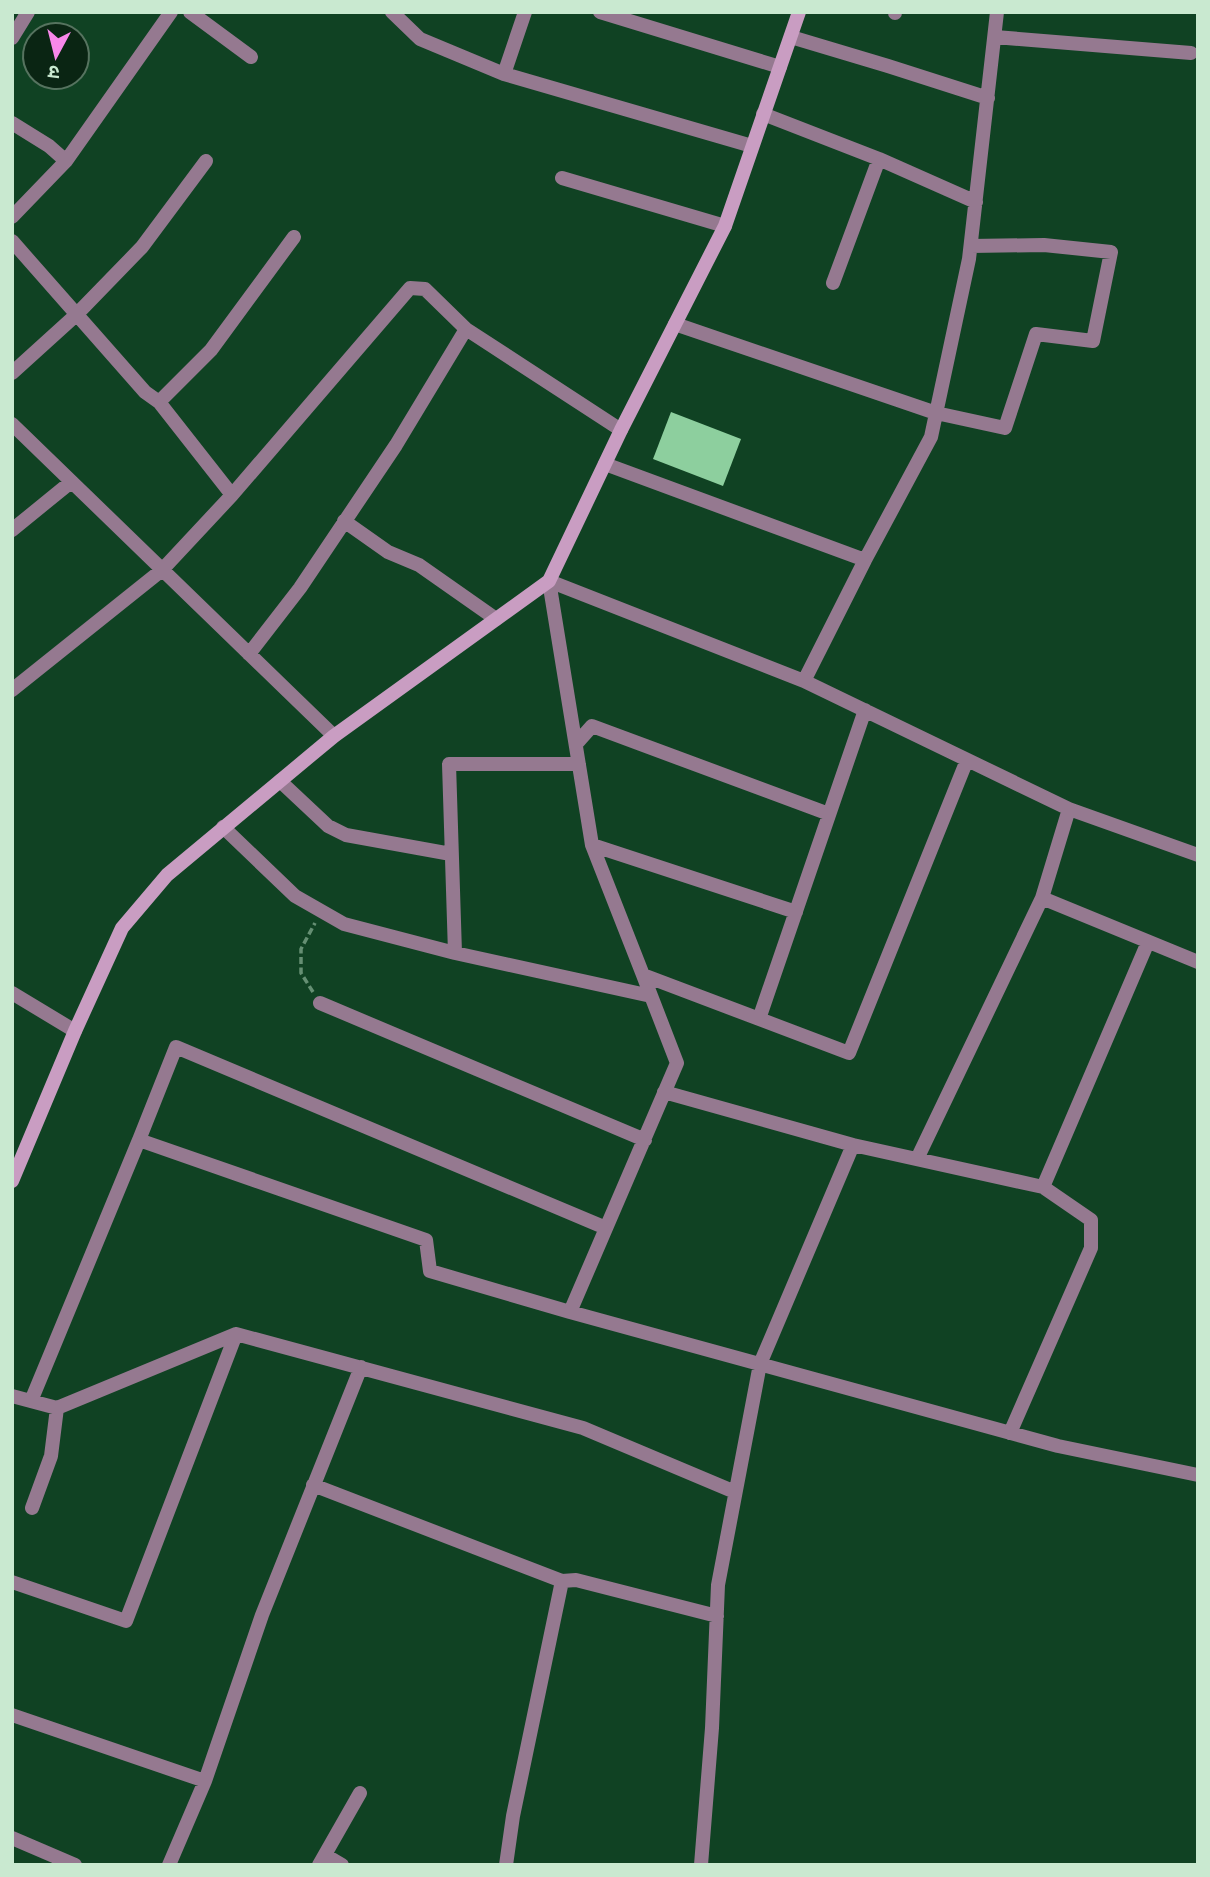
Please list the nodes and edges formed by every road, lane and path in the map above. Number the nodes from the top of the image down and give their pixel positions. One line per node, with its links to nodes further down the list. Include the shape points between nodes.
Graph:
1 (29, 12): 11 (street)
2 (171, 12): 21 (street)
3 (190, 12): 13 (street)
4 (392, 12): 15 (street, via 420,39)
5 (525, 12): 15 (street)
6 (600, 12): 14 (street)
7 (799, 12): 9 (street)
8 (997, 12): 10 (street)
9 (791, 37): 14 (street); 16 (street)
10 (995, 37): 12 (street); 16 (street)
11 (12, 38)
12 (1191, 54)
13 (251, 57)
14 (780, 67): 17 (street)
15 (504, 74): 19 (street)
16 (988, 98): 24 (street)
17 (763, 114): 19 (street); 20 (street)
18 (12, 123): 21 (street)
19 (752, 146): 26 (street)
20 (879, 159): 24 (street); 30 (street)
21 (66, 161): 25 (street)
22 (206, 161): 31 (street, via 142,247)
23 (562, 178): 26 (street)
24 (976, 202): 29 (street)
25 (12, 217)
26 (725, 226): 32 (street)
27 (293, 237): 35 (street, via 211,350)
28 (12, 241): 31 (street)
29 (971, 246): 36 (street); 36 (street, via 1044,245 1111,252 1093,341 1036,334 1005,428)
30 (833, 283)
31 (76, 315): 34 (street); 35 (street)
32 (675, 324): 36 (street); 38 (street)
33 (466, 329): 38 (street); 41 (street, via 425,289 410,288); 42 (street)
34 (12, 373)
35 (159, 402): 41 (street)
36 (936, 413): 44 (street, via 931,437)
37 (12, 424): 40 (street)
38 (621, 429): 39 (street)
39 (605, 464): 44 (street); 46 (street)
40 (71, 482): 43 (street); 45 (street)
41 (232, 495): 45 (street)
42 (344, 521): 47 (street, via 388,552 419,565); 48 (street)
43 (12, 530)
44 (865, 560): 49 (street)
45 (162, 570): 48 (street); 50 (street)
46 (549, 581): 47 (street); 49 (street); 53 (street)
47 (496, 619): 52 (street)
48 (249, 654): 52 (street)
49 (804, 681): 51 (street)
50 (12, 690)
51 (864, 710): 54 (street); 58 (street)
52 (334, 736): 56 (street)
53 (576, 744): 55 (street); 58 (street, via 592,726)
54 (967, 760): 57 (street); 73 (street, via 849,1053)
55 (579, 764): 60 (street); 61 (street, via 449,764)
56 (280, 781): 59 (street); 61 (street, via 328,826 346,835)
57 (1069, 809): 62 (street); 63 (street)
58 (829, 814): 65 (street)
59 (223, 827): 64 (street, via 295,896); 74 (street, via 167,875 122,928)
60 (592, 845): 65 (street); 69 (street)
61 (451, 854): 67 (street)
62 (1198, 855)
63 (1042, 898): 66 (street); 79 (street)
64 (321, 911): 67 (street, via 344,924); 72 (path, via 301,949 301,973)
65 (796, 912): 73 (street)
66 (1148, 942): 68 (street); 81 (street)
67 (455, 953): 71 (street)
68 (1198, 962)
69 (643, 975): 71 (street); 73 (street)
70 (12, 993): 74 (street)
71 (651, 996): 75 (street, via 677,1063)
72 (320, 1003): 77 (street)
73 (759, 1019)
74 (75, 1031): 80 (street)
75 (664, 1092): 77 (street); 78 (street)
76 (139, 1140): 82 (street, via 176,1047); 83 (street, via 426,1240 430,1271); 88 (street)
77 (645, 1140): 82 (street)
78 (853, 1145): 79 (street); 85 (street)
79 (917, 1159): 81 (street)
80 (12, 1181)
81 (1043, 1187): 90 (street, via 1091,1220 1091,1248)
82 (606, 1228): 83 (street)
83 (570, 1312): 85 (street)
84 (236, 1334): 86 (street); 89 (street); 96 (street, via 127,1621)
85 (760, 1364): 90 (street); 93 (street)
86 (361, 1367): 92 (street); 93 (street, via 583,1428)
87 (12, 1396): 88 (street)
88 (31, 1401): 89 (street)
89 (57, 1408): 94 (street, via 51,1456)
90 (1010, 1433): 91 (street)
91 (1198, 1475)
92 (313, 1485): 95 (street); 99 (street, via 262,1615)
93 (735, 1492): 97 (street)
94 (32, 1508)
95 (562, 1581): 97 (street, via 576,1580); 106 (street)
96 (12, 1582)
97 (716, 1616): 107 (street)
98 (12, 1715): 99 (street)
99 (205, 1782): 104 (street)
100 (360, 1793): 102 (street)
101 (12, 1838): 103 (street)
102 (322, 1860): 105 (street)
103 (75, 1865)
104 (169, 1865)
105 (342, 1865)
106 (506, 1865)
107 (701, 1865)

